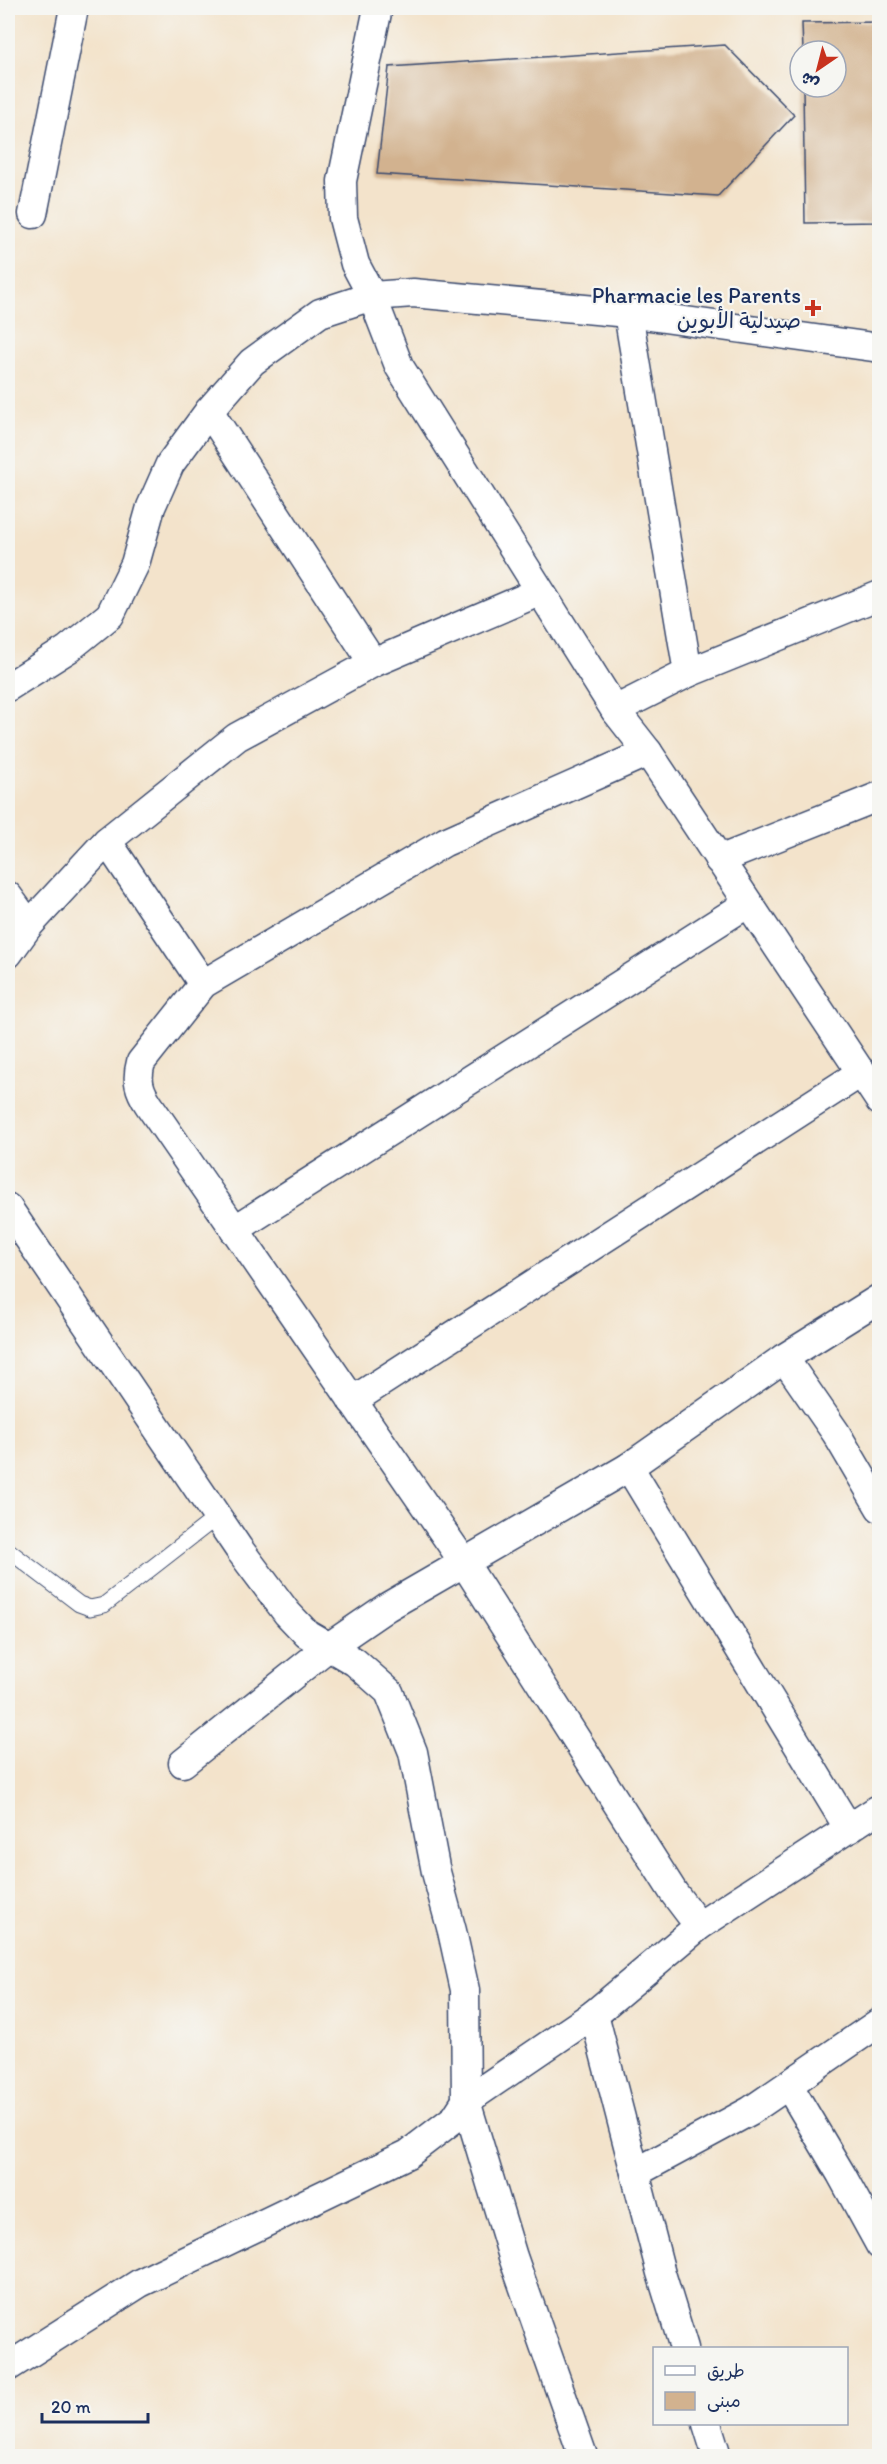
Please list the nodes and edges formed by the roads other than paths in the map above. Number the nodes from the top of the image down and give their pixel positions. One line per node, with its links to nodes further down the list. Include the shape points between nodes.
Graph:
1 (74, 8): 3 (street)
2 (378, 8): 4 (street, via 342,181 343,218 355,264)
3 (33, 214)
4 (372, 296): 5 (street, via 413,293); 7 (street, via 320,313 252,362); 8 (street, via 399,366)
5 (627, 313): 6 (street); 11 (street)
6 (879, 348)
7 (209, 411): 10 (street); 12 (street, via 170,464 151,507 135,564 110,615 68,649)
8 (539, 592): 10 (street); 13 (street)
9 (879, 595): 11 (street)
10 (373, 663): 16 (street, via 237,737)
11 (688, 673): 13 (street)
12 (8, 687)
13 (615, 710): 14 (street)
14 (648, 752): 17 (street); 22 (street, via 445,842)
15 (879, 796): 17 (street)
16 (107, 841): 20 (street); 22 (street)
17 (719, 861): 19 (street)
18 (8, 896): 20 (street)
19 (747, 904): 23 (street); 26 (street)
20 (29, 925): 21 (street)
21 (8, 954)
22 (203, 984): 26 (street, via 141,1062 137,1077 149,1105)
23 (862, 1072): 24 (street); 29 (street)
24 (879, 1101)
25 (8, 1209): 32 (street)
26 (234, 1230): 29 (street)
27 (879, 1298): 28 (street)
28 (784, 1358): 30 (street); 31 (street, via 836,1433)
29 (352, 1401): 34 (street)
30 (629, 1467): 34 (street); 38 (street)
31 (879, 1508)
32 (217, 1517): 33 (lane, via 104,1605 90,1608 79,1604); 35 (street, via 287,1613)
33 (8, 1550)
34 (463, 1561): 35 (street); 39 (street, via 674,1893)
35 (327, 1648): 36 (street); 43 (street, via 355,1662 389,1692 413,1752 436,1872 465,1990)
36 (183, 1763)
37 (879, 1808): 38 (street)
38 (849, 1829): 39 (street)
39 (699, 1926): 40 (street)
40 (594, 2014): 43 (street); 44 (street)
41 (879, 2022): 42 (street)
42 (789, 2086): 44 (street, via 719,2129); 45 (street)
43 (466, 2101): 47 (street, via 454,2118 408,2154 140,2283); 49 (street, via 513,2257)
44 (635, 2172): 46 (street)
45 (879, 2245)
46 (683, 2347)
47 (8, 2367)
48 (707, 2425): 50 (street)
49 (583, 2457)
50 (717, 2457)

